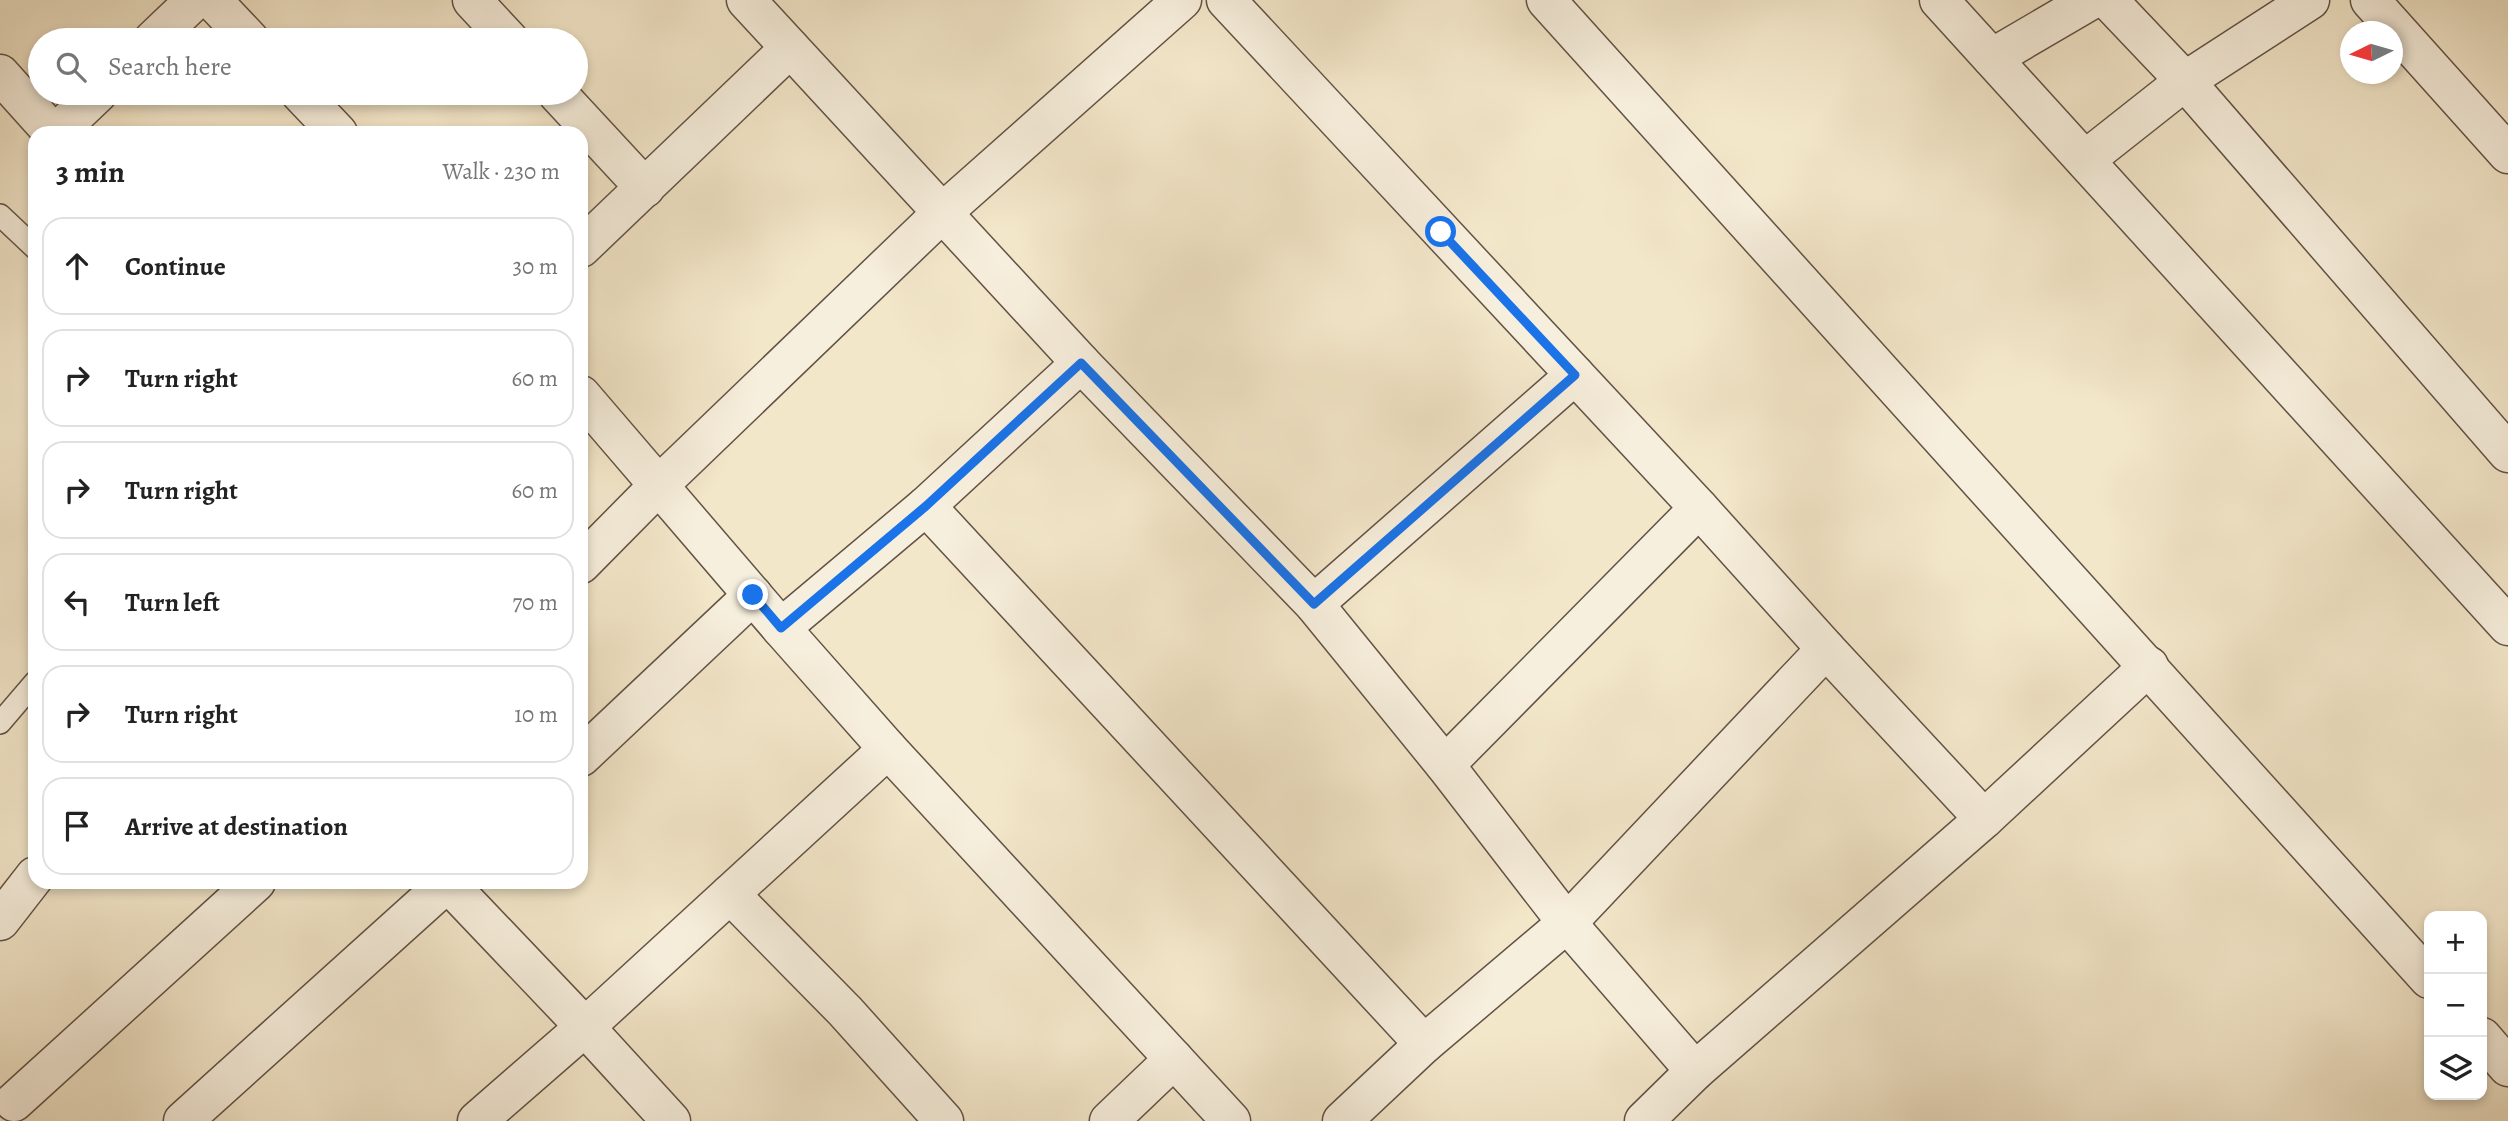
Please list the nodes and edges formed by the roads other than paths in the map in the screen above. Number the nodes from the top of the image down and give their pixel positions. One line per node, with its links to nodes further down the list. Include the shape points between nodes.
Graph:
1 (195, 0): 13 (street)
2 (212, 0): 14 (street)
3 (472, 0): 15 (street)
4 (746, 0): 16 (street)
5 (1182, 0): 31 (street)
6 (1226, 0): 36 (street)
7 (1546, 0): 48 (street)
8 (1939, 0): 17 (street)
9 (2091, 0): 17 (street)
10 (2108, 0): 19 (street)
11 (2311, 0): 19 (street)
12 (2370, 0): 28 (street)
13 (166, 28)
14 (239, 28)
15 (498, 28)
16 (790, 48): 30 (street); 31 (street)
17 (1992, 58): 29 (street)
18 (0, 74): 21 (street)
19 (2185, 81): 29 (street); 38 (street)
20 (28, 105): 25 (street)
21 (28, 105)
22 (85, 105): 26 (street)
23 (311, 105): 27 (street)
24 (569, 105): 30 (street)
25 (48, 126)
26 (62, 126)
27 (331, 126)
28 (2508, 154)
29 (2085, 160): 45 (street)
30 (645, 188): 34 (street)
31 (942, 213): 35 (street); 39 (street)
32 (0, 215): 33 (lane)
33 (28, 241)
34 (588, 241)
35 (1081, 363): 40 (street); 44 (street)
36 (1575, 375): 41 (street); 44 (street)
37 (588, 403): 39 (street)
38 (2508, 453)
39 (659, 485): 42 (street); 43 (street)
40 (926, 506): 46 (street); 65 (street)
41 (1699, 508): 47 (street); 53 (street)
42 (588, 557)
43 (753, 595): 46 (street); 52 (street)
44 (1314, 604): 53 (street)
45 (2508, 626)
46 (781, 628): 51 (street)
47 (1826, 649): 54 (street); 61 (street)
48 (2150, 666): 54 (street); 62 (street)
49 (28, 690): 50 (lane)
50 (0, 723)
51 (888, 749): 59 (street); 66 (street)
52 (588, 750)
53 (1445, 765): 61 (street)
54 (1984, 819): 68 (street)
55 (28, 885): 60 (street)
56 (248, 889): 69 (street)
57 (439, 889): 70 (street)
58 (454, 889): 63 (street)
59 (730, 894): 63 (street); 73 (street)
60 (0, 921)
61 (1567, 923): 65 (street); 68 (street)
62 (2425, 974)
63 (585, 1027): 71 (street); 72 (street)
64 (2487, 1043): 67 (street)
65 (1424, 1044): 76 (street)
66 (1174, 1059): 74 (street); 75 (street)
67 (2508, 1067)
68 (1695, 1071): 77 (street)
69 (16, 1104)
70 (183, 1121)
71 (477, 1121)
72 (670, 1121)
73 (944, 1121)
74 (1109, 1121)
75 (1231, 1121)
76 (1342, 1121)
77 (1644, 1121)

